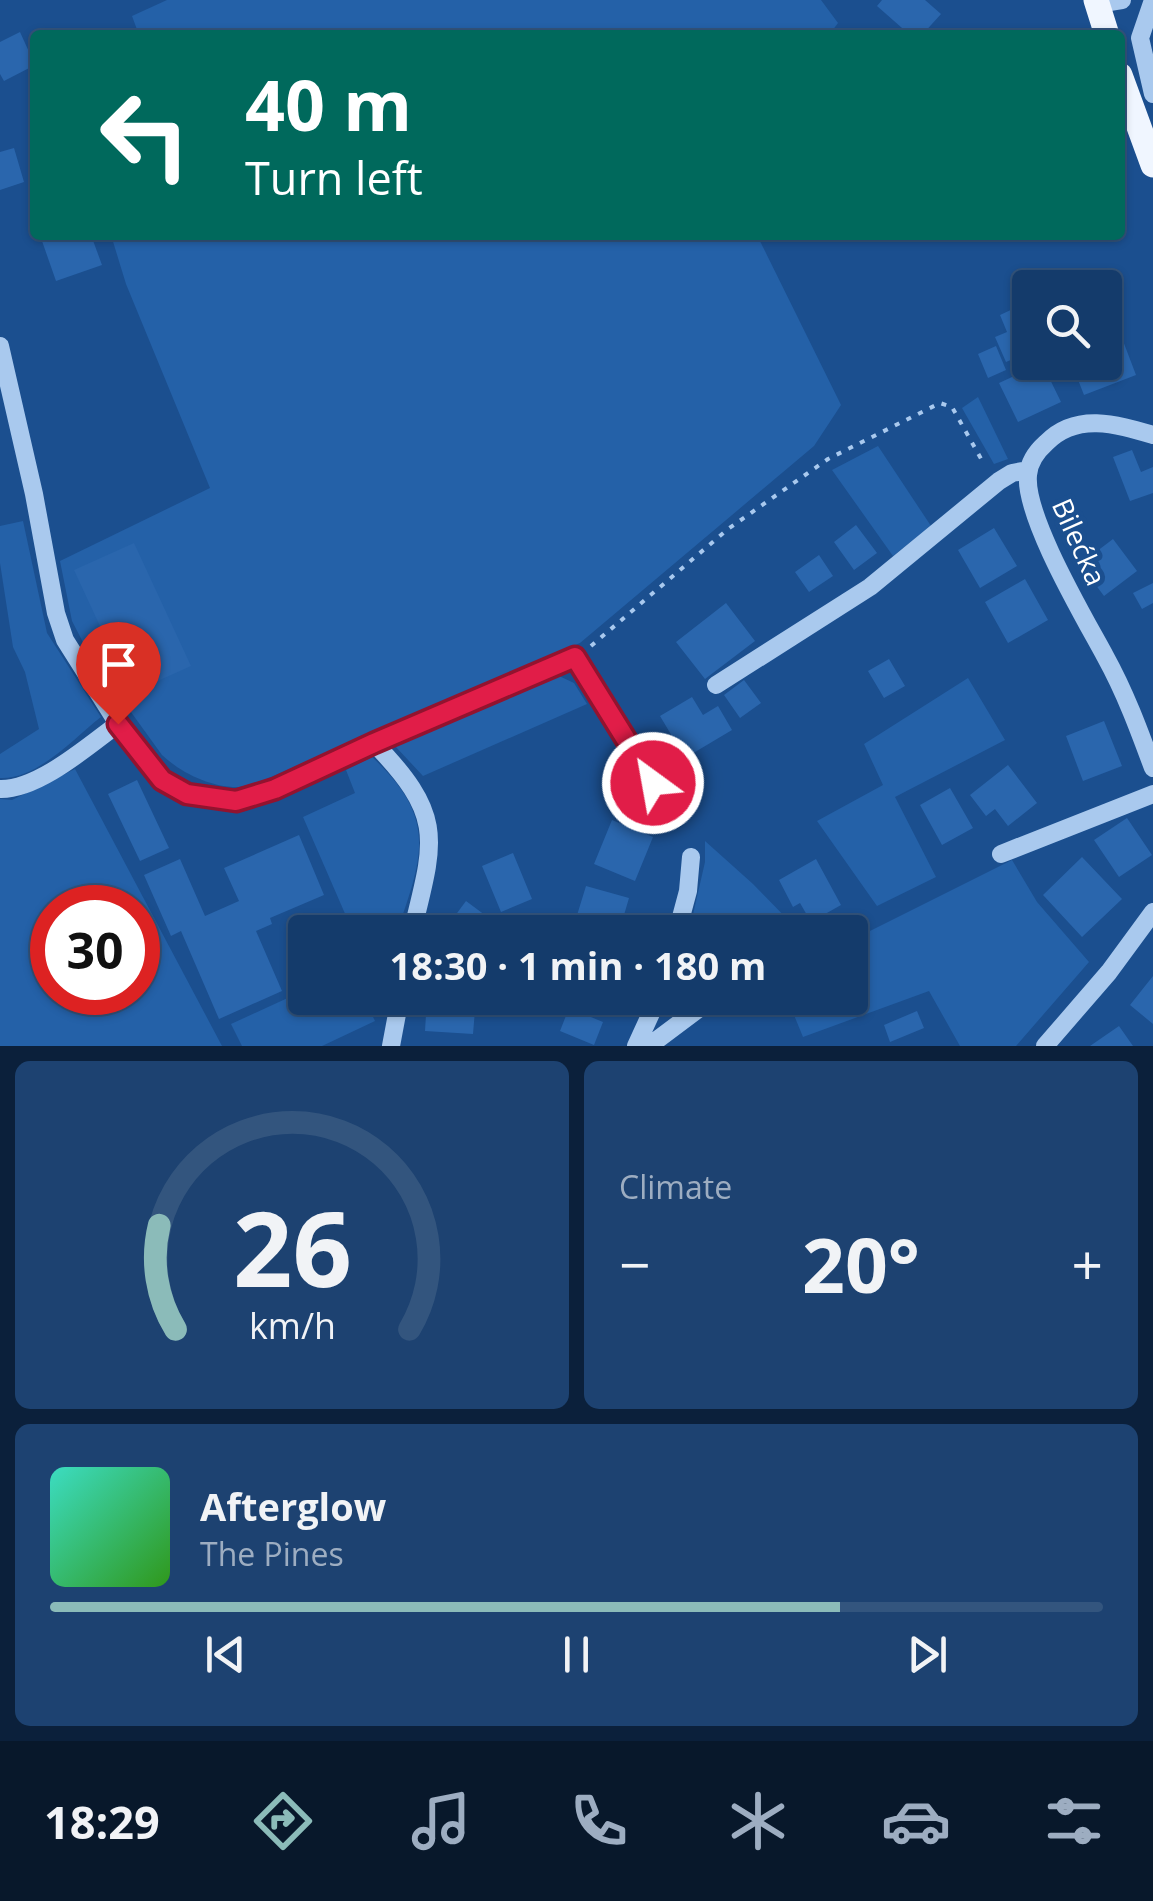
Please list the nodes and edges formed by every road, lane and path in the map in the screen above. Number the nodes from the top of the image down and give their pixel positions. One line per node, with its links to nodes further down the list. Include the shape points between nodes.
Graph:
1 (1153, 0): 5 (street, via 1140,38)
2 (1105, 1): 3 (main road)
3 (1107, 30)
4 (1125, 87): 6 (main road)
5 (1153, 94)
6 (1152, 155)
7 (0, 346): 13 (street, via 56,613 65,640)
8 (1153, 435): 9 (street, Bilećka, via 1098,422 1064,428)
9 (1028, 470): 10 (street); 15 (street, Bilećka, via 1033,509 1126,696)
10 (1000, 481): 11 (path, via 952,407 940,403 828,459 728,530); 12 (street, via 870,587)
11 (575, 657): 14 (street); 16 (street)
12 (716, 685)
13 (118, 724): 14 (street, via 162,780 187,794 236,801); 17 (street, via 58,768)
14 (374, 743): 22 (street, via 408,778 424,810 429,864)
15 (1153, 768)
16 (653, 783)
17 (0, 789)
18 (1153, 794): 19 (street)
19 (1002, 854)
20 (692, 857): 23 (street)
21 (1153, 912): 30 (street)
22 (416, 915)
23 (682, 915)
24 (397, 1015): 27 (street)
25 (650, 1015): 28 (street)
26 (690, 1015): 29 (street)
27 (391, 1046)
28 (636, 1046)
29 (648, 1046)
30 (1045, 1046)

